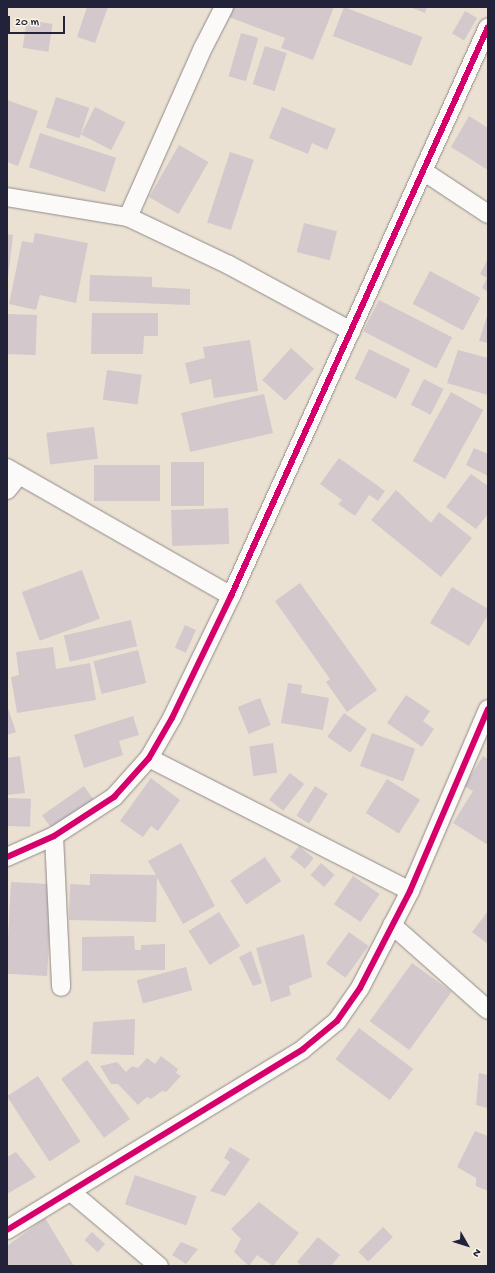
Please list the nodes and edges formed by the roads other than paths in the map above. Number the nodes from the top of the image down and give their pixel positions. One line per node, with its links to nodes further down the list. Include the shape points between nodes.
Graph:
1 (224, 7): 6 (street)
2 (488, 27): 3 (street)
3 (423, 171): 5 (street); 7 (street)
4 (7, 198): 6 (street)
5 (488, 214)
6 (128, 216): 7 (street, via 229,265)
7 (351, 331): 10 (street)
8 (13, 472): 9 (street); 10 (street)
9 (7, 490)
10 (231, 596): 12 (street, via 172,718)
11 (488, 709): 15 (street)
12 (149, 758): 13 (street, via 114,797); 15 (street)
13 (54, 836): 14 (street); 17 (street)
14 (7, 857)
15 (410, 891): 16 (street)
16 (392, 925): 18 (street); 19 (street, via 360,988 337,1021 303,1049)
17 (61, 987)
18 (488, 1010)
19 (71, 1192): 20 (street); 21 (street)
20 (7, 1230)
21 (159, 1266)

